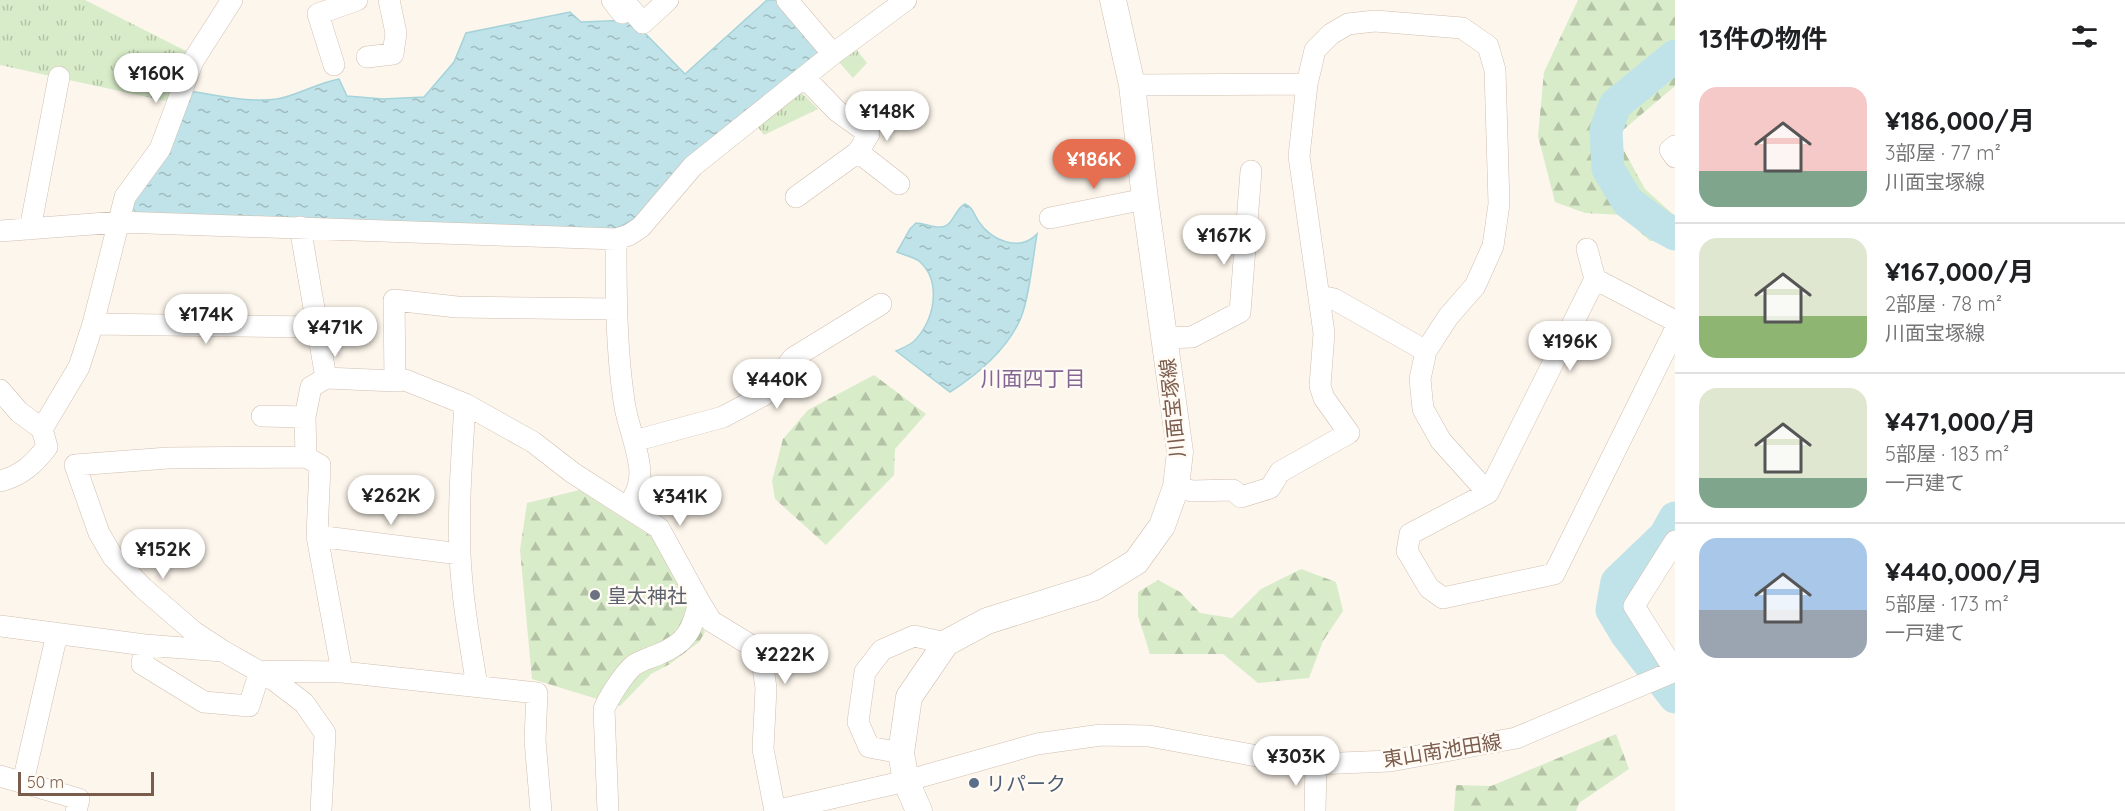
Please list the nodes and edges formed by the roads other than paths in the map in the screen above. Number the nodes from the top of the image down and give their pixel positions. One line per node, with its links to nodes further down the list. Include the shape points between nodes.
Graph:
1 (232, 0): 24 (street, via 194,61 160,148 125,197)
2 (357, 0): 11 (street, via 318,14)
3 (389, 0): 10 (street, via 396,33 393,54)
4 (612, 0): 5 (street, via 622,13 630,8 643,23)
5 (668, 0)
6 (787, 0): 9 (street)
7 (906, 0): 9 (street)
8 (1113, 0): 15 (street, 川面宝塚線)
9 (833, 54): 13 (street)
10 (367, 57)
11 (334, 64)
12 (59, 78): 26 (street)
13 (805, 78): 17 (street, via 837,111 869,134); 28 (street, via 693,166 641,227)
14 (1307, 84): 15 (street); 31 (street, via 1299,156); 39 (street, via 1314,50 1348,24 1375,21 1462,28 1488,46 1495,70 1499,204 1493,246 1474,286)
15 (1132, 85): 22 (street, 川面宝塚線)
16 (1675, 146): 18 (street, via 1670,150)
17 (858, 152): 20 (street); 21 (street)
18 (1675, 157)
19 (1251, 171): 38 (street, via 1240,312 1191,337)
20 (899, 184)
21 (796, 197)
22 (1145, 199): 23 (street); 38 (street, 川面宝塚線)
23 (1050, 218)
24 (119, 222): 25 (street); 26 (street); 35 (street)
25 (300, 227): 28 (street); 36 (street)
26 (30, 229): 27 (street)
27 (0, 231)
28 (616, 239): 33 (street)
29 (1587, 249): 30 (street)
30 (1595, 279): 34 (street); 52 (street)
31 (1320, 296): 39 (street, via 1334,299); 51 (street, via 1324,333 1320,386 1348,433 1280,472 1270,488 1241,496 1233,490)
32 (881, 304): 47 (street, via 793,358 764,395 723,417)
33 (616, 309): 41 (street, via 457,307 394,300); 47 (street, via 624,400)
34 (1675, 321)
35 (93, 324): 36 (street); 46 (street, via 79,367)
36 (319, 327): 40 (street)
37 (1675, 330): 52 (street, via 1554,574 1443,598 1429,588 1407,551 1410,534)
38 (1164, 338): 51 (street, 川面宝塚線, via 1180,452)
39 (1426, 351): 52 (street, via 1420,379 1423,410 1442,441)
40 (326, 378): 41 (street); 45 (street, via 311,387)
41 (395, 381): 43 (street, via 405,380)
42 (0, 390): 46 (street)
43 (465, 404): 53 (street, via 533,442 573,473); 56 (street)
44 (262, 416): 45 (street)
45 (305, 417): 48 (street)
46 (44, 438): 49 (street); 50 (street, via 36,462 18,475)
47 (634, 441): 53 (street, via 640,475 634,500)
48 (306, 457): 49 (street, via 168,458); 54 (street, via 320,465)
49 (75, 465): 62 (street, via 99,533 113,557 194,632)
50 (0, 481)
51 (1176, 488): 60 (street, 川面宝塚線, via 1162,526 1136,562 1095,587 987,621)
52 (1488, 493)
53 (627, 506): 57 (street, via 659,528)
54 (317, 536): 56 (street); 64 (street)
55 (1675, 541): 65 (street, via 1634,606)
56 (460, 554): 66 (street)
57 (699, 601): 75 (street, via 687,635 676,646 633,666 610,694 604,709); 76 (street, via 711,621 752,646 762,660 766,688 763,749)
58 (0, 626): 59 (street)
59 (57, 634): 61 (street); 71 (street)
60 (946, 643): 67 (street, 川面宝塚線, via 909,697); 67 (street, via 914,636 882,650 865,672 858,722 869,747)
61 (145, 645): 62 (street); 63 (street, via 142,664 204,702 249,706)
62 (223, 651): 63 (street)
63 (260, 671): 64 (street); 73 (street, via 304,703 325,733)
64 (342, 672): 66 (street)
65 (1673, 672): 68 (street, 東山南池田線, via 1515,738 1390,761)
66 (477, 686): 74 (street, via 537,693 535,740)
67 (901, 753): 70 (street, 川面宝塚線)
68 (1316, 764): 70 (street, 東山南池田線, via 1149,736 1101,735 1037,744); 78 (street)
69 (0, 776): 71 (street)
70 (906, 781): 76 (street, 東山南池田線); 77 (street, 川面宝塚線)
71 (23, 782): 72 (street, via 79,799)
72 (76, 811)
73 (321, 811)
74 (541, 811)
75 (608, 811)
76 (775, 811)
77 (919, 811)
78 (1315, 811)

